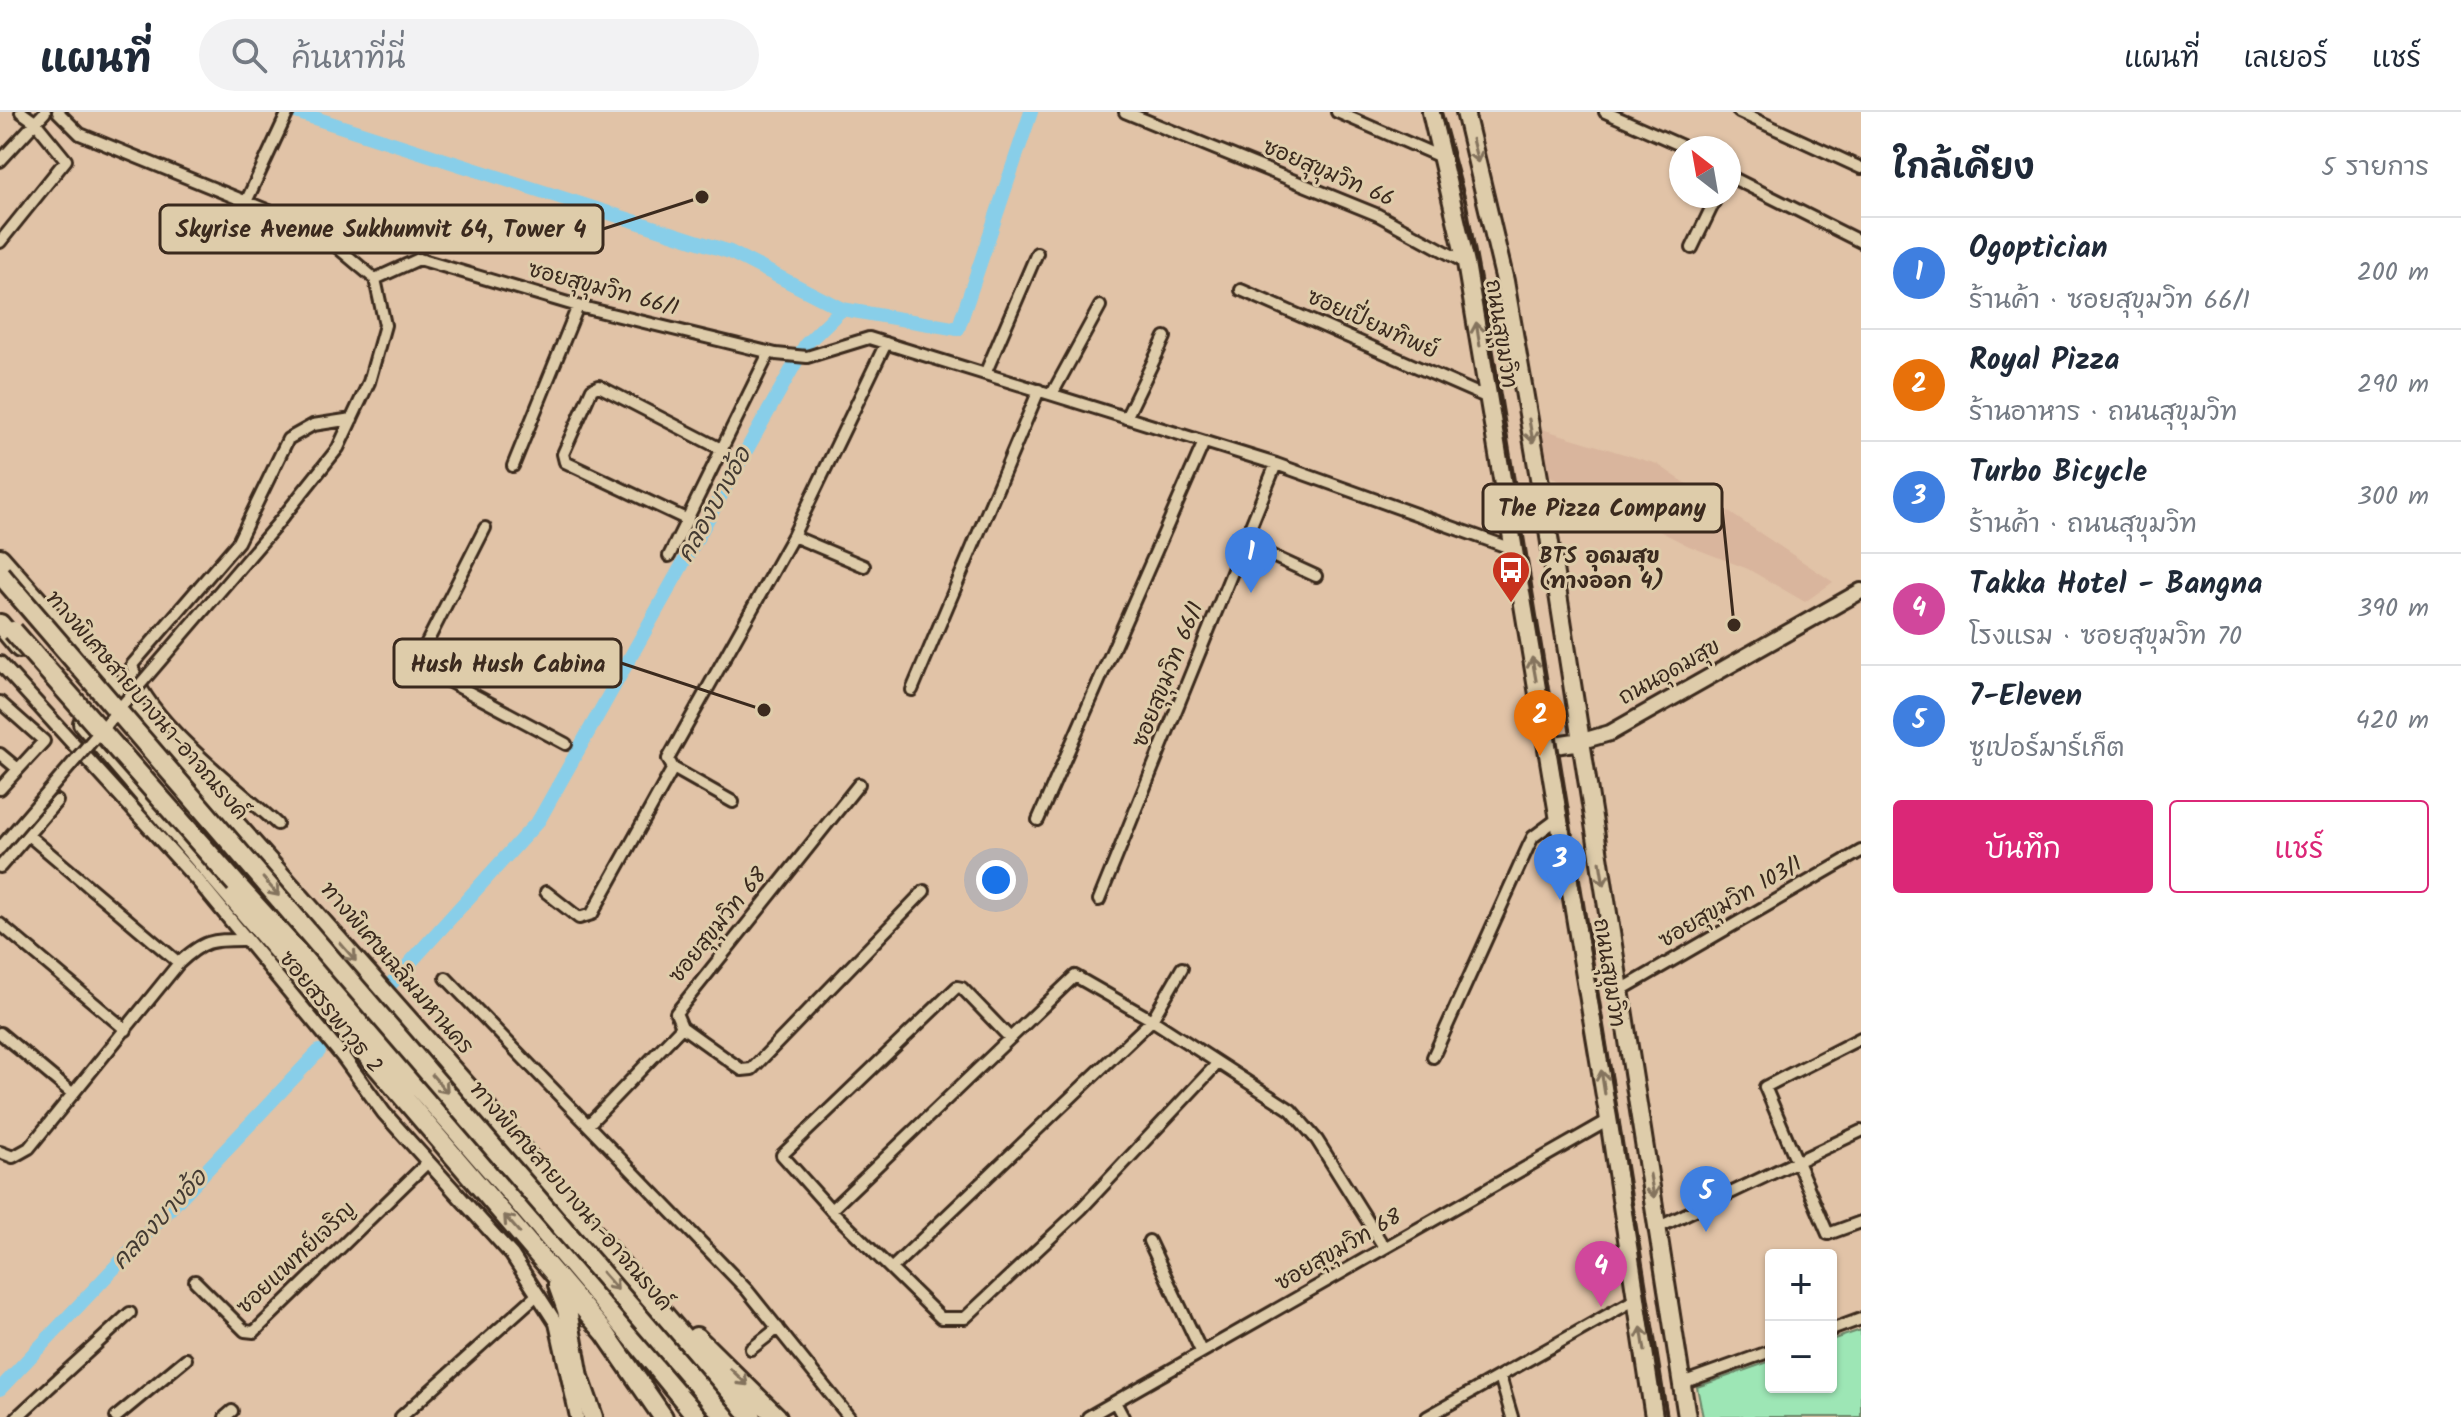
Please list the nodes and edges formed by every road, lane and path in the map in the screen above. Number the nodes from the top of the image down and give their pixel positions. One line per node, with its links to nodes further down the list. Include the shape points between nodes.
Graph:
1 (21, 112): 11 (street)
2 (45, 112): 11 (street)
3 (58, 112): 17 (street, via 80,134)
4 (288, 112): 17 (street)
5 (1125, 112): 23 (street, ซอยสุขุมวิท 66, via 1378,215)
6 (1337, 112): 13 (street)
7 (1431, 112): 13 (main road, ถนนสุขุมวิท)
8 (1465, 112): 57 (main road, ถนนสุขุมวิท, one-way to 57, via 1505,281)
9 (1605, 112): 12 (street)
10 (1739, 112): 15 (street)
11 (35, 122): 14 (street); 19 (street, via 66,160)
12 (1669, 140)
13 (1445, 159): 23 (main road, ถนนสุขุมวิท)
14 (0, 161)
15 (1861, 168)
16 (1741, 182): 20 (street)
17 (246, 202): 24 (street, via 318,231)
18 (1711, 208): 21 (street)
19 (0, 242)
20 (1861, 242)
21 (1692, 248)
22 (1037, 253): 31 (street)
23 (1466, 263): 34 (main road, ถนนสุขุมวิท, one-way to 23)
24 (375, 279): 26 (street, ซอยสุขุมวิท 66/1, via 419,259); 36 (street, via 385,325)
25 (1241, 290): 34 (street, ซอยเปี่ยมทิพย์)
26 (578, 306): 30 (street, ซอยสุขุมวิท 66/1); 40 (street)
27 (1100, 306): 33 (street)
28 (1165, 337): 35 (street)
29 (886, 343): 30 (street, ซอยสุขุมวิท 66/1, via 869,338 807,357); 31 (street, ซอยสุขุมวิท 66/1); 43 (street)
30 (772, 354): 38 (street)
31 (985, 374): 32 (street, ซอยสุขุมวิท 66/1)
32 (1039, 390): 33 (street, ซอยสุขุมวิท 66/1); 55 (street)
33 (1052, 394): 35 (street, ซอยสุขุมวิท 66/1)
34 (1488, 398): 45 (main road, ถนนสุขุมวิท)
35 (1126, 418): 37 (street, ซอยสุขุมวิท 66/1)
36 (352, 419): 69 (street, via 313,425 288,439 238,542 132,665 144,692 183,739); 71 (street, bridge, via 338,448 274,528)
37 (1204, 442): 39 (street, ซอยสุขุมวิท 66/1); 68 (street)
38 (723, 450): 41 (street); 41 (street, via 599,386 592,389 563,454 565,462)
39 (1276, 464): 44 (street, ซอยสุขุมวิท 66/1); 45 (street, ซอยสุขุมวิท 66/1)
40 (513, 466)
41 (688, 520): 46 (street)
42 (485, 528): 58 (street, via 416,664)
43 (793, 536): 48 (street); 61 (street, via 668,759)
44 (1244, 543): 50 (street); 76 (street, ซอยสุขุมวิท 66/1)
45 (1513, 549): 59 (main road, ถนนสุขุมวิท, one-way to 45)
46 (669, 556)
47 (0, 558): 107 (highway, ทางพิเศษเฉลิมมหานคร, one-way to 107)
48 (864, 566)
49 (0, 574): 130 (highway, ทางพิเศษสายบางนา-อาจณรงค์, one-way to 130, bridge)
50 (1316, 576)
51 (1861, 591): 57 (main road, ถนนอุดมสุข, via 1610,733)
52 (0, 615): 53 (highway, ทางพิเศษสายบางนา-อาจณรงค์)
53 (4, 626): 105 (highway, one-way to 53, via 250,922); 129 (highway, ทางพิเศษสายบางนา-อาจณรงค์, bridge, via 421,1087)
54 (0, 663): 78 (street, ซอยสรรพาวุธ 2)
55 (912, 690)
56 (0, 703): 62 (street, via 44,741)
57 (1582, 741): 59 (main road); 82 (main road, ถนนสุขุมวิท, one-way to 82)
58 (566, 744)
59 (1548, 746): 67 (main road, ถนนสุขุมวิท)
60 (0, 754): 62 (street)
61 (673, 768): 66 (street); 75 (street, via 592,914 579,918)
62 (18, 769): 64 (street)
63 (859, 784): 84 (street, ซอยสุขุมวิท 68, via 676,1013)
64 (0, 789)
65 (57, 801): 70 (street)
66 (733, 802)
67 (1560, 817): 89 (street, via 1533,837); 93 (main road, ถนนสุขุมวิท, one-way to 67)
68 (1038, 820)
69 (277, 824)
70 (28, 835): 73 (street); 79 (street)
71 (0, 848)
72 (1861, 851): 82 (street, ซอยสุขุมวิท 103/1)
73 (0, 867)
74 (924, 891): 84 (street, via 752,1069 742,1070)
75 (546, 892)
76 (1099, 900)
77 (0, 924): 85 (street)
78 (246, 940): 79 (street, via 215,939 198,945); 98 (street, ซอยสรรพาวุธ 2)
79 (179, 963): 85 (street)
80 (1182, 968): 83 (street)
81 (446, 978): 94 (street)
82 (1621, 990): 92 (main road, ถนนสุขุมวิท)
83 (1152, 1020): 87 (street, via 1075,976); 90 (street); 104 (street)
84 (682, 1027): 94 (street, ซอยสุขุมวิท 68)
85 (126, 1030): 91 (street)
86 (0, 1033): 91 (street)
87 (1010, 1038): 99 (street); 99 (street, via 957,987 783,1151)
88 (1861, 1038): 97 (street, via 1765,1087)
89 (1433, 1057)
90 (1217, 1064): 103 (street, via 1291,1110 1317,1140); 104 (street, via 1081,1209 965,1318 941,1318)
91 (73, 1094): 96 (street, via 29,1148 13,1157)
92 (1639, 1112): 93 (main road); 101 (main road, ถนนสุขุมวิท, one-way to 101)
93 (1609, 1120): 103 (street, ซอยสุขุมวิท 68); 109 (main road, ถนนสุขุมวิท)
94 (588, 1125): 112 (street, via 659,1195)
95 (1861, 1131): 97 (street)
96 (0, 1152)
97 (1797, 1161): 100 (street, via 1828,1234); 101 (street)
98 (427, 1163): 106 (street, ซอยแพทย์เจริญ, via 254,1332 245,1331); 108 (street, ซอยสรรพาวุธ 2, via 512,1255)
99 (831, 1210): 104 (street)
100 (1861, 1222)
101 (1659, 1227): 119 (main road, ถนนสุขุมวิท)
102 (1149, 1241): 115 (street)
103 (1384, 1247): 115 (street, ซอยสุขุมวิท 68)
104 (893, 1267)
105 (552, 1270): 127 (highway); 128 (highway, via 605,1333)
106 (195, 1281)
107 (640, 1287): 131 (highway, ทางพิเศษเฉลิมมหานคร); 132 (highway, one-way to 132)
108 (538, 1294): 125 (street); 126 (street, ซอยสรรพาวุธ 2, via 556,1323)
109 (1636, 1299): 118 (street); 122 (main road, ถนนสุขุมวิท, one-way to 109)
110 (130, 1313): 123 (street)
111 (1861, 1319): 113 (street)
112 (778, 1328): 114 (street); 133 (street)
113 (1837, 1328)
114 (751, 1349)
115 (1201, 1351): 120 (street, ซอยสุขุมวิท 68)
116 (1765, 1353): 119 (street)
117 (186, 1359): 124 (street)
118 (1500, 1376): 136 (street); 137 (street)
119 (1682, 1383): 121 (main road, ถนนสุขุมวิท)
120 (1115, 1402): 134 (street, ซอยสุขุมวิท 68); 135 (street)
121 (1686, 1412)
122 (1654, 1416)
123 (17, 1417)
124 (116, 1417)
125 (401, 1417)
126 (577, 1417)
127 (593, 1417)
128 (663, 1417)
129 (697, 1417)
130 (725, 1417)
131 (752, 1417)
132 (777, 1417)
133 (849, 1417)
134 (1088, 1417)
135 (1123, 1417)
136 (1427, 1417)
137 (1512, 1417)

